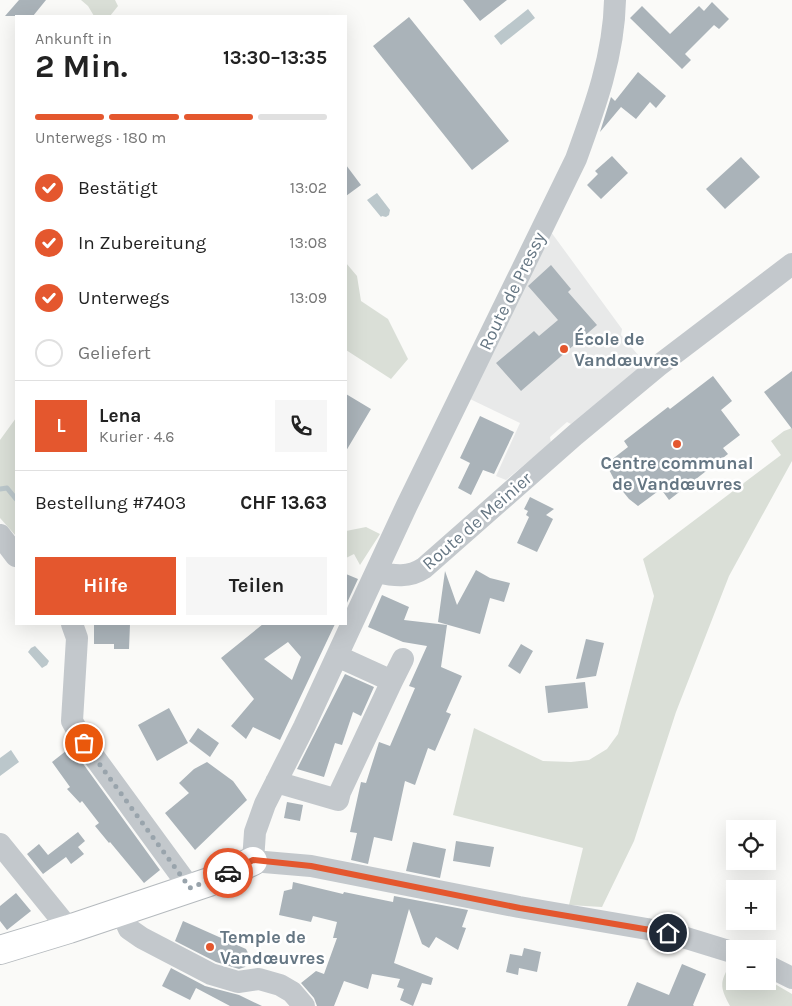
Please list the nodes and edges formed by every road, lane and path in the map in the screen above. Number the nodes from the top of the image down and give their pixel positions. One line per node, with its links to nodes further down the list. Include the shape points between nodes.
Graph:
1 (615, 0): 5 (street, Route de Pressy, via 608,60 576,159)
2 (792, 264): 5 (street, Route de Meinier, via 658,366 424,568 408,576)
3 (0, 535): 4 (street)
4 (15, 555)
5 (377, 572): 7 (street)
6 (72, 625): 13 (street, via 77,638 72,721 84,743)
7 (337, 656): 9 (street); 10 (street)
8 (403, 659): 9 (street)
9 (392, 681): 10 (street, via 338,800)
10 (276, 782): 12 (street, via 258,821)
11 (0, 844): 15 (street)
12 (253, 860): 13 (main road, via 210,882); 17 (street, via 311,866 520,908 647,929)
13 (190, 888): 14 (main road)
14 (121, 911): 15 (main road); 20 (street, via 128,929 211,974 238,982 260,979 280,985 292,992)
15 (69, 929): 16 (main road)
16 (0, 950)
17 (726, 950)
18 (776, 970): 19 (street)
19 (792, 978)
20 (304, 1006)

